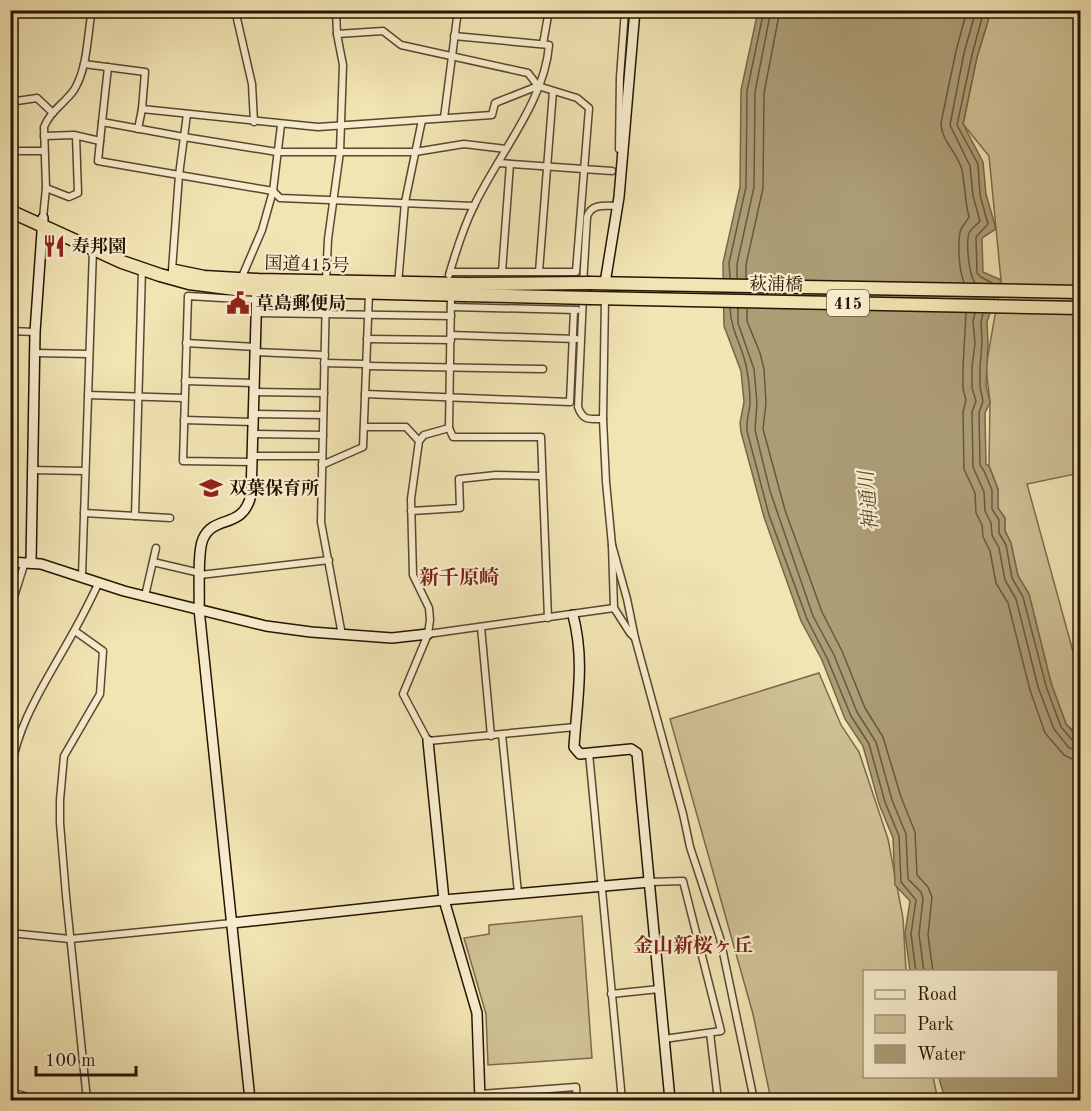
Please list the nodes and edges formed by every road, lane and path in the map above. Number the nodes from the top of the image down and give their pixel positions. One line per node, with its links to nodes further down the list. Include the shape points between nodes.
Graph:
1 (92, 10): 12 (street)
2 (235, 10): 23 (street, via 252,84)
3 (336, 10): 8 (street)
4 (458, 10): 9 (street)
5 (549, 10): 10 (street)
6 (625, 10): 37 (street, via 619,150)
7 (635, 10): 37 (street)
8 (337, 34): 11 (street, via 383,31 401,45); 25 (street, via 343,65)
9 (454, 36): 10 (street); 11 (street)
10 (543, 44): 14 (street, via 549,45 548,64)
11 (452, 55): 14 (street, via 528,73); 20 (street)
12 (84, 64): 13 (street); 18 (street, via 73,92)
13 (108, 68): 17 (street, via 145,72); 22 (street)
14 (538, 86): 15 (street); 20 (street, via 495,103 492,115); 31 (street)
15 (553, 91): 40 (street); 41 (street, via 577,98 589,108)
16 (10, 102): 18 (street, via 37,98)
17 (142, 109): 19 (street); 26 (street)
18 (53, 112): 27 (street)
19 (188, 114): 23 (street); 29 (street)
20 (444, 118): 21 (street)
21 (422, 120): 25 (street); 36 (street)
22 (102, 122): 26 (street); 30 (street)
23 (254, 122): 24 (street)
24 (281, 125): 25 (street); 34 (street)
25 (340, 126): 35 (street)
26 (138, 129): 29 (street)
27 (44, 136): 28 (street); 32 (street)
28 (76, 136): 30 (street); 44 (street, via 78,193 69,197)
29 (184, 137): 34 (street); 43 (street)
30 (100, 141): 43 (street, via 98,161)
31 (506, 149): 36 (street, via 464,144); 38 (street)
32 (44, 151): 33 (street); 44 (street)
33 (10, 152)
34 (278, 152): 35 (street); 45 (street)
35 (340, 152): 36 (street); 46 (street)
36 (415, 152): 47 (street)
37 (623, 158): 50 (street)
38 (498, 163): 39 (street); 49 (street)
39 (510, 164): 40 (street); 56 (street)
40 (546, 167): 41 (street); 57 (street)
41 (584, 169): 42 (street); 58 (street)
42 (612, 171)
43 (179, 175): 45 (street); 55 (street)
44 (46, 188): 52 (street)
45 (273, 191): 46 (street, via 280,198); 59 (street, via 262,230)
46 (334, 199): 47 (street); 62 (street)
47 (405, 202): 49 (street); 60 (street)
48 (10, 204): 52 (highway, 国道415号 / 415)
49 (474, 206): 64 (street, via 461,236)
50 (617, 206): 58 (street, via 594,207 589,211); 61 (street)
51 (10, 211): 52 (highway, 国道415号 / 415)
52 (43, 222): 53 (highway, 国道415号 / 415); 55 (highway, 国道415号 / 415); 76 (street)
53 (93, 249): 54 (highway, 国道415号 / 415); 84 (street)
54 (142, 269): 63 (highway, 国道415号 / 415, via 189,283); 94 (street)
55 (172, 270): 59 (highway, 国道415号 / 415)
56 (502, 272): 57 (street); 64 (street)
57 (539, 272): 58 (street)
58 (583, 276): 61 (highway, 国道415号 / 415); 64 (highway, 国道415号 / 415, bridge); 70 (street)
59 (240, 279): 63 (highway, 国道415号 / 415)
60 (398, 284): 62 (highway, 国道415号 / 415); 64 (highway, 国道415号 / 415)
61 (611, 284): 65 (highway, 萩浦橋 / 415)
62 (326, 287): 63 (highway, 国道415号 / 415); 66 (highway, 国道415号 / 415); 72 (street)
63 (257, 290): 71 (street); 81 (street, via 188,296)
64 (455, 290): 66 (highway, 国道415号 / 415); 67 (highway, 国道415号 / 415, bridge); 69 (street); 74 (street)
65 (1080, 292)
66 (369, 293): 73 (street)
67 (610, 298): 68 (highway, 萩浦橋 / 415); 99 (street)
68 (1080, 308)
69 (574, 309): 70 (street); 79 (street)
70 (582, 310): 80 (street)
71 (256, 313): 72 (street); 82 (street)
72 (326, 315): 73 (street); 85 (street)
73 (368, 315): 74 (street); 78 (street)
74 (451, 316): 77 (street)
75 (10, 331): 76 (street)
76 (35, 332): 83 (street)
77 (451, 338): 78 (street); 79 (street); 87 (street)
78 (367, 339): 86 (street)
79 (573, 339): 80 (street); 96 (street, via 570,402)
80 (581, 340): 99 (street, via 578,407 587,419)
81 (186, 343): 82 (street); 89 (street)
82 (255, 350): 85 (street); 90 (street)
83 (35, 353): 84 (street); 109 (street)
84 (89, 354): 93 (street)
85 (324, 359): 86 (street); 91 (street)
86 (366, 365): 87 (street); 92 (street)
87 (450, 367): 88 (street); 96 (street)
88 (543, 369)
89 (185, 381): 90 (street); 95 (street)
90 (254, 387): 91 (street); 98 (street)
91 (324, 393): 97 (street)
92 (365, 394): 96 (street); 101 (street)
93 (88, 395): 94 (street); 110 (street)
94 (137, 398): 95 (street); 114 (street)
95 (184, 398): 100 (street)
96 (450, 398): 102 (street)
97 (323, 416): 98 (street); 104 (street)
98 (253, 418): 100 (street); 103 (street)
99 (603, 419): 116 (street)
100 (184, 420): 107 (street, via 183,461)
101 (364, 427): 105 (street, via 406,427); 108 (street, via 363,447)
102 (449, 428): 105 (street, via 424,435); 111 (street, via 453,437 541,437)
103 (253, 434): 104 (street); 107 (street)
104 (323, 435): 106 (street)
105 (419, 441): 112 (street)
106 (322, 456): 107 (street); 108 (street)
107 (252, 459): 122 (street, via 249,507 241,516 212,527 202,540)
108 (322, 465): 118 (street, via 321,522)
109 (32, 470): 110 (street); 120 (street)
110 (85, 471): 113 (street)
111 (542, 476): 112 (street, via 459,479 460,508); 129 (street)
112 (411, 511): 132 (street, via 413,575 429,608)
113 (84, 513): 114 (street); 123 (street)
114 (135, 516): 115 (street)
115 (170, 518)
116 (612, 545): 126 (street); 134 (street)
117 (156, 548): 121 (street)
118 (329, 560): 122 (street); 133 (street)
119 (10, 561): 120 (street)
120 (28, 562): 123 (street); 135 (street, via 12,603)
121 (153, 562): 122 (street); 125 (street)
122 (200, 574): 127 (street)
123 (82, 576): 124 (street)
124 (99, 582): 125 (street); 131 (street)
125 (145, 596): 127 (street)
126 (614, 608): 128 (street); 134 (street)
127 (199, 609): 133 (street, via 266,626); 146 (street)
128 (573, 615): 129 (street); 136 (street, via 581,672)
129 (548, 618): 130 (street)
130 (481, 627): 132 (street); 138 (street)
131 (75, 631): 141 (street, via 40,691 16,746); 148 (street, via 103,651 100,694 64,756 60,823)
132 (428, 634): 133 (street, via 392,638); 139 (street, via 403,694)
133 (342, 635)
134 (635, 638): 162 (street, via 690,847 720,938)
135 (10, 640)
136 (575, 728): 137 (street); 140 (street, via 574,747 580,754)
137 (502, 735): 138 (street); 144 (street)
138 (491, 736): 139 (street)
139 (428, 741): 145 (street)
140 (589, 753): 142 (street, via 631,749 637,753); 143 (street)
141 (10, 778)
142 (650, 882): 143 (street); 149 (street); 151 (street, via 683,881 721,1031)
143 (603, 887): 144 (street); 150 (street)
144 (518, 893): 145 (street)
145 (444, 900): 146 (street); 154 (street, via 477,1013)
146 (232, 923): 148 (street); 157 (street)
147 (10, 933): 148 (street)
148 (70, 939): 156 (street)
149 (659, 989): 150 (street); 152 (street)
150 (611, 994): 159 (street)
151 (710, 1033): 152 (street); 161 (street)
152 (664, 1039): 160 (street)
153 (10, 1092): 155 (street)
154 (480, 1097): 158 (street, via 576,1087)
155 (39, 1101)
156 (87, 1101)
157 (250, 1101)
158 (577, 1101)
159 (622, 1101)
160 (670, 1101)
161 (718, 1101)
162 (754, 1101)

